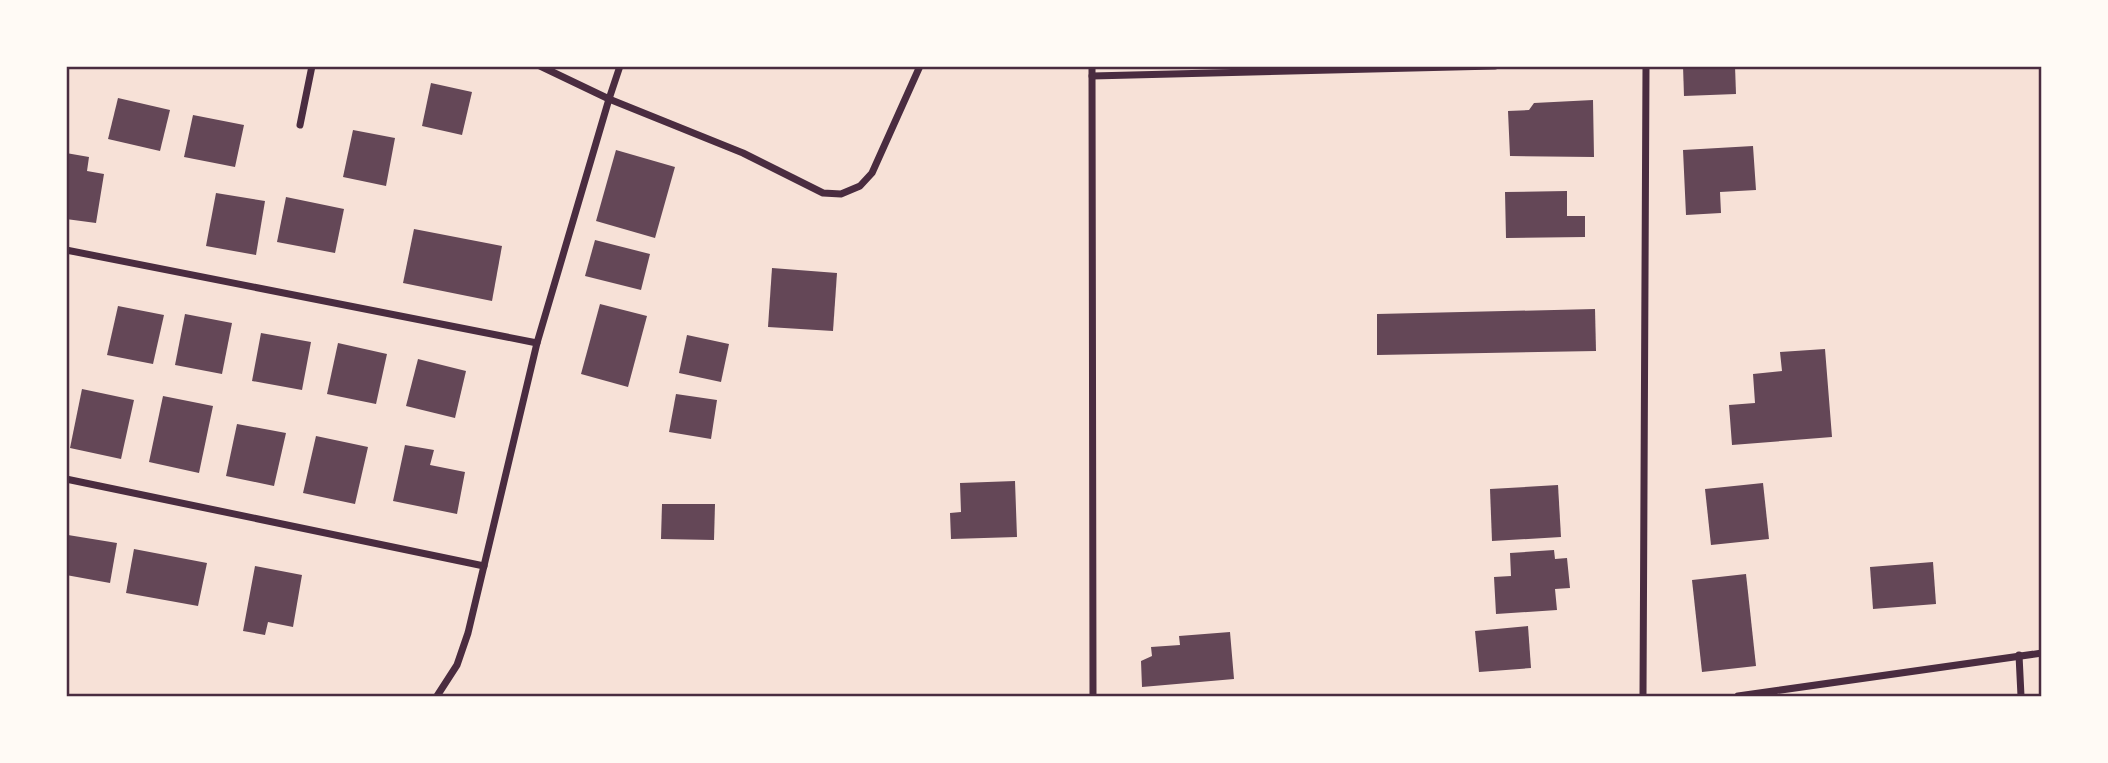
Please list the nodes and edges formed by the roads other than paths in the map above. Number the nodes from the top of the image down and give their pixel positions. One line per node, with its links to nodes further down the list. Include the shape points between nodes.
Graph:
1 (312, 66): 10 (street)
2 (540, 66): 9 (street)
3 (621, 66): 9 (street)
4 (920, 66): 9 (street, via 872,173 860,186 841,194 823,193 743,153)
5 (1092, 66): 8 (street)
6 (1495, 66): 8 (street)
7 (1646, 66): 19 (street)
8 (1091, 76): 18 (street)
9 (609, 99): 12 (street)
10 (300, 125)
11 (66, 250): 12 (street)
12 (537, 343): 14 (street)
13 (66, 479): 14 (street)
14 (484, 566): 17 (street, via 457,665)
15 (2042, 653): 16 (street)
16 (2020, 655): 20 (street); 21 (street)
17 (437, 696)
18 (1093, 696)
19 (1643, 696)
20 (1738, 696)
21 (2021, 696)

